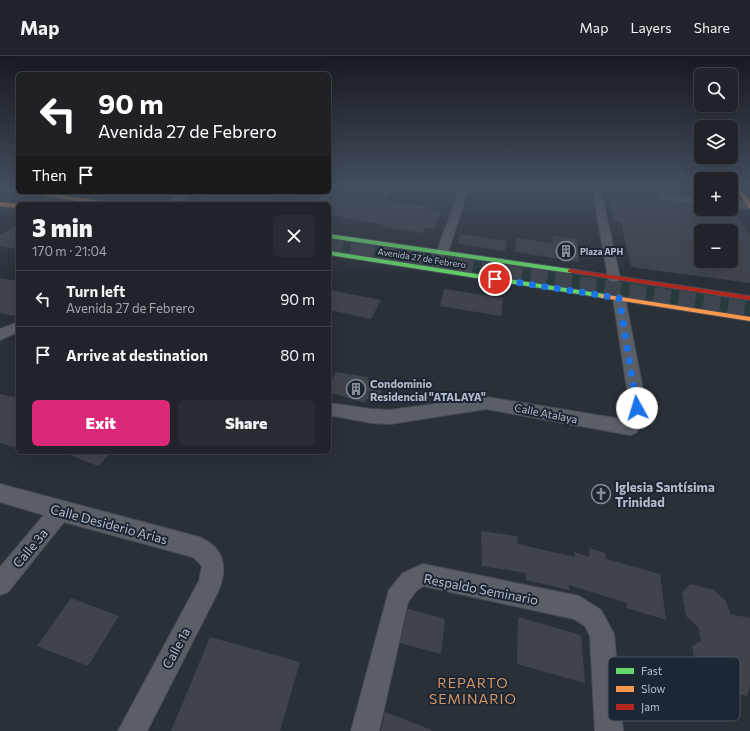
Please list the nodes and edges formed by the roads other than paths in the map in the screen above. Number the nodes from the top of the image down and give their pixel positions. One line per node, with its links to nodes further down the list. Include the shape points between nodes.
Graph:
1 (454, 218): 5 (street)
2 (602, 218): 6 (street)
3 (331, 236): 5 (main road, Avenida 27 de Febrero)
4 (331, 253): 7 (main road, Avenida 27 de Febrero)
5 (442, 253): 6 (main road, Avenida 27 de Febrero)
6 (614, 278): 8 (main road, Avenida 27 de Febrero)
7 (619, 298): 9 (main road, Avenida 27 de Febrero); 13 (street, Calle Atalaya, via 636,395 637,421 630,428 486,403 390,417)
8 (750, 298)
9 (750, 319)
10 (16, 327): 11 (street)
11 (0, 335): 12 (street)
12 (16, 339)
13 (331, 409)
14 (0, 493): 15 (street, Calle Desiderio Arias)
15 (60, 511): 16 (street, Calle Desiderio Arias, via 199,548); 17 (street, Calle 3a)
16 (213, 562): 18 (street, Calle 1a, via 210,584)
17 (0, 584)
18 (132, 731)
19 (365, 731): 20 (street, Respaldo Seminario, via 397,598 405,584 423,575 579,608 593,618 602,634)
20 (608, 731)

